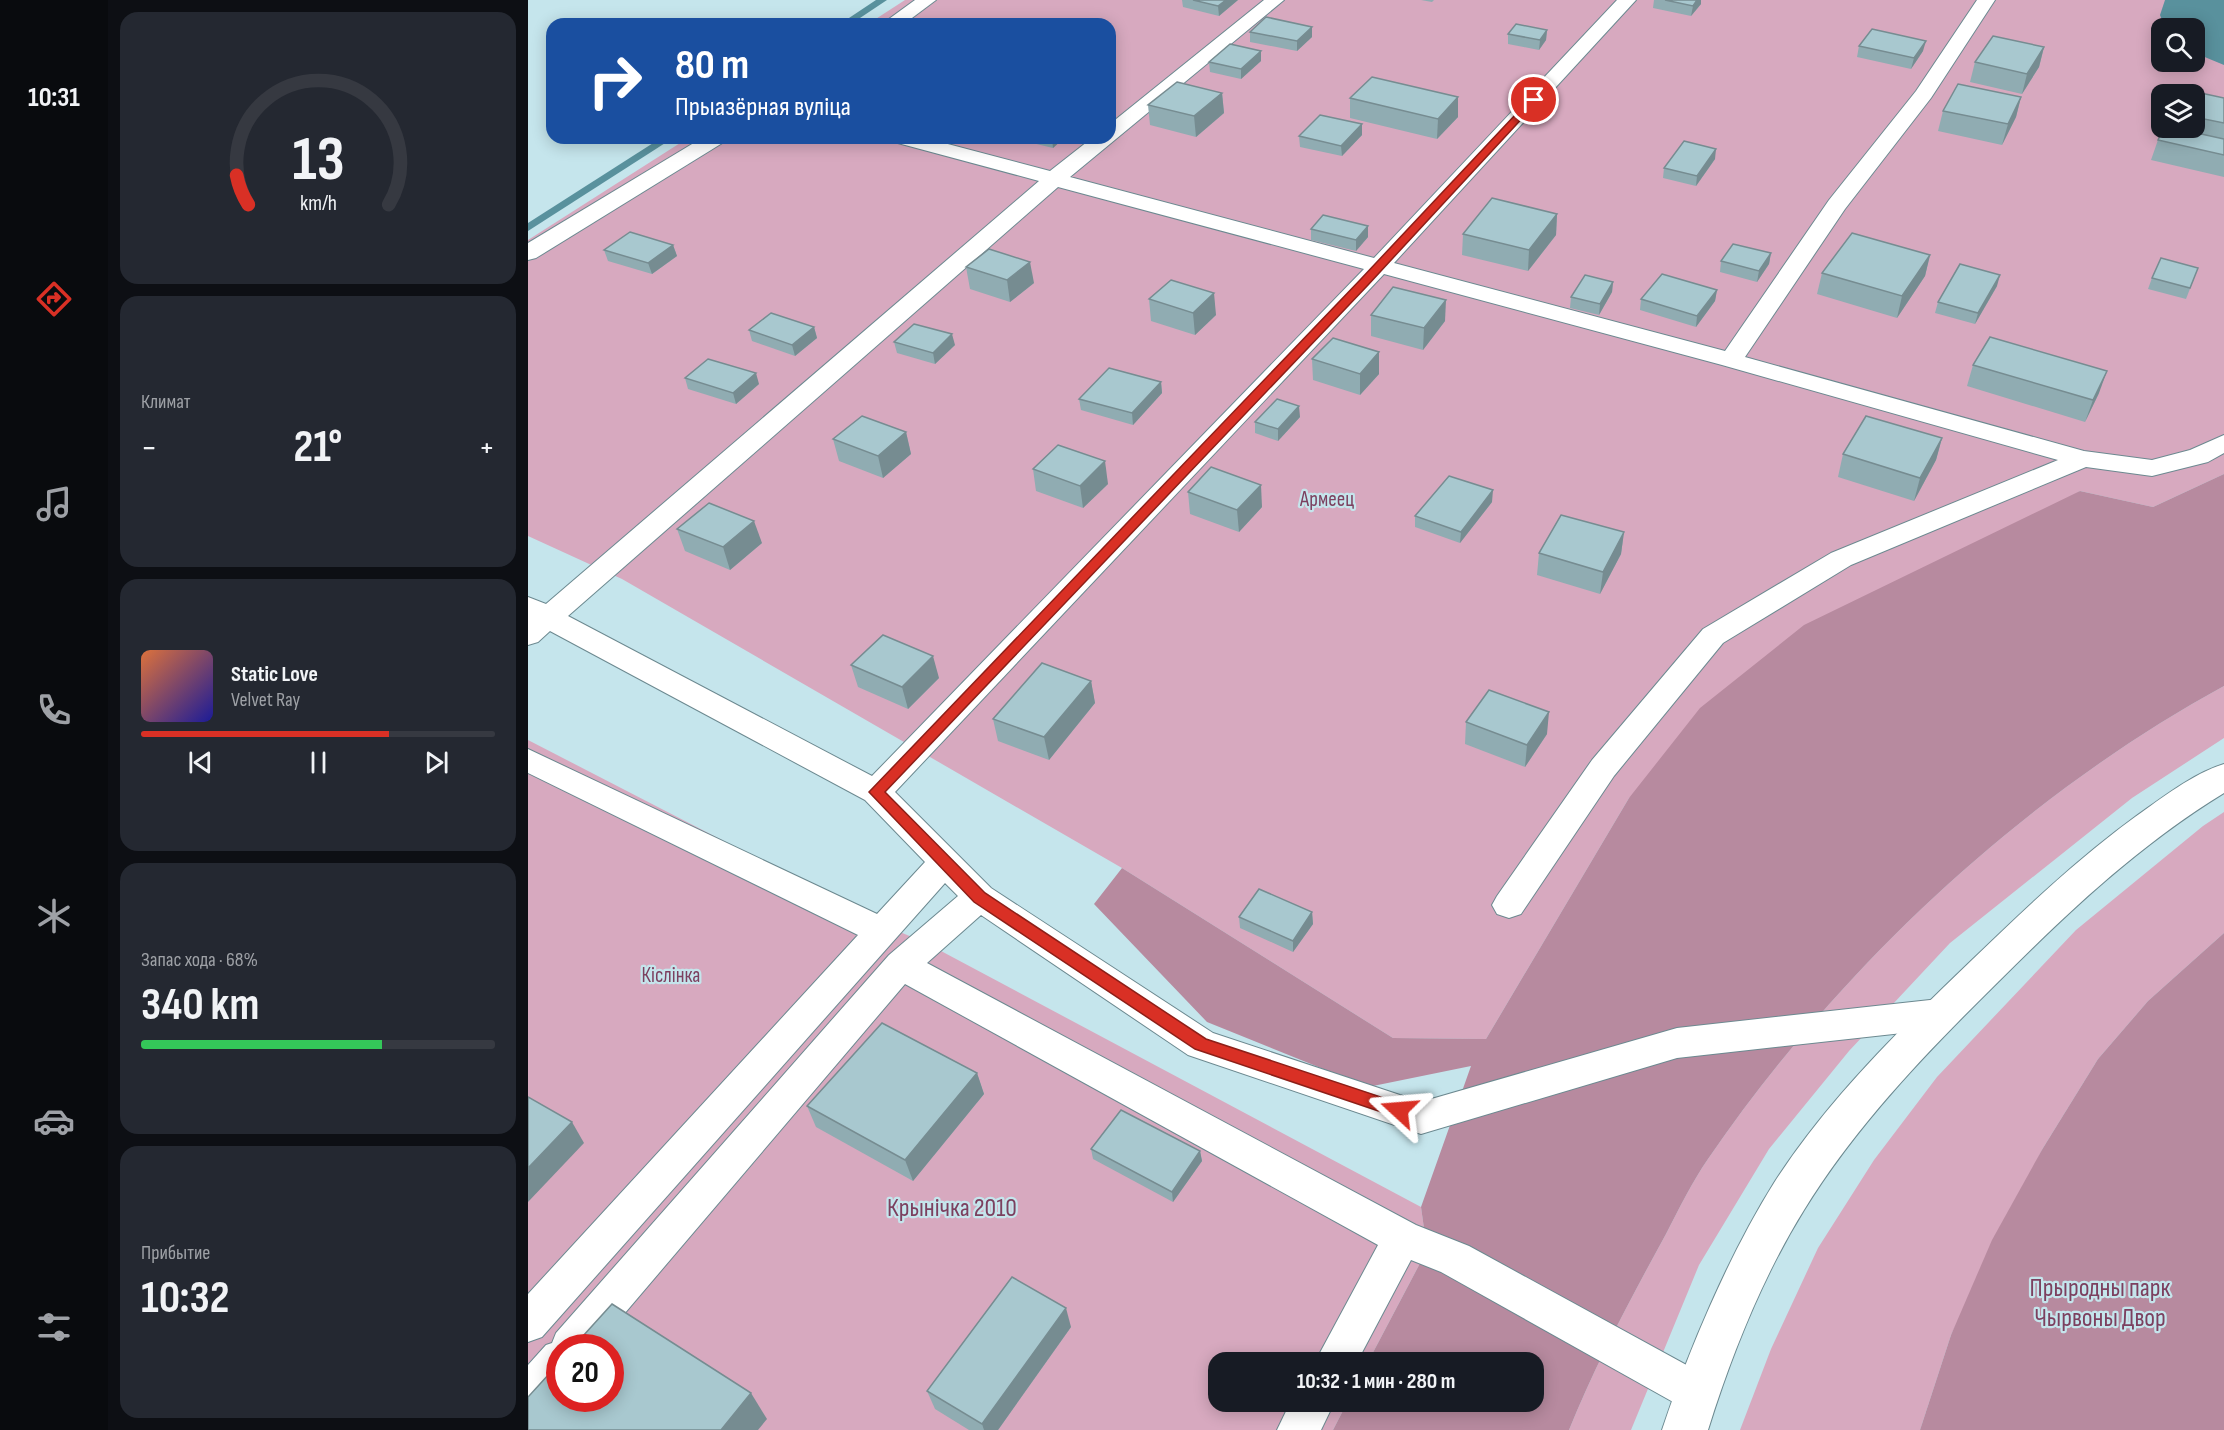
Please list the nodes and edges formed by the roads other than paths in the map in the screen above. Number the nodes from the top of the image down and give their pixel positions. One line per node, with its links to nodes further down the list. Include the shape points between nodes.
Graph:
1 (927, 0): 5 (lane)
2 (1275, 0): 6 (lane)
3 (1627, 0): 12 (lane)
4 (1986, 0): 13 (lane, via 1924,94 1837,205)
5 (900, 18)
6 (1116, 129)
7 (707, 144): 11 (lane)
8 (923, 144): 10 (lane)
9 (1098, 144): 10 (lane)
10 (1053, 180): 12 (lane); 18 (lane)
11 (528, 253)
12 (1380, 265): 13 (lane); 21 (lane)
13 (1731, 360): 16 (lane)
14 (2224, 443): 15 (lane)
15 (2199, 456): 16 (lane, via 2152,468); 17 (lane)
16 (2083, 459): 24 (lane, via 1841,559 1713,636 1603,768)
17 (2224, 466)
18 (535, 620): 21 (lane)
19 (528, 760): 25 (lane)
20 (2224, 777): 27 (street, via 2174,805 2080,878)
21 (876, 792): 22 (lane)
22 (944, 863): 23 (lane); 25 (lane)
23 (979, 897): 26 (lane); 27 (lane, via 1201,1044 1421,1118 1677,1043)
24 (1509, 905)
25 (883, 932): 29 (lane)
26 (901, 965): 28 (lane); 30 (lane)
27 (1939, 1014): 33 (street, via 1866,1096 1792,1192 1738,1293)
28 (1402, 1238): 31 (lane); 33 (lane, via 1455,1259)
29 (528, 1323)
30 (581, 1334)
31 (1340, 1352)
32 (546, 1375): 34 (lane)
33 (1696, 1393): 37 (street)
34 (528, 1395)
35 (1308, 1412): 36 (lane)
36 (1298, 1430)
37 (1685, 1430)

